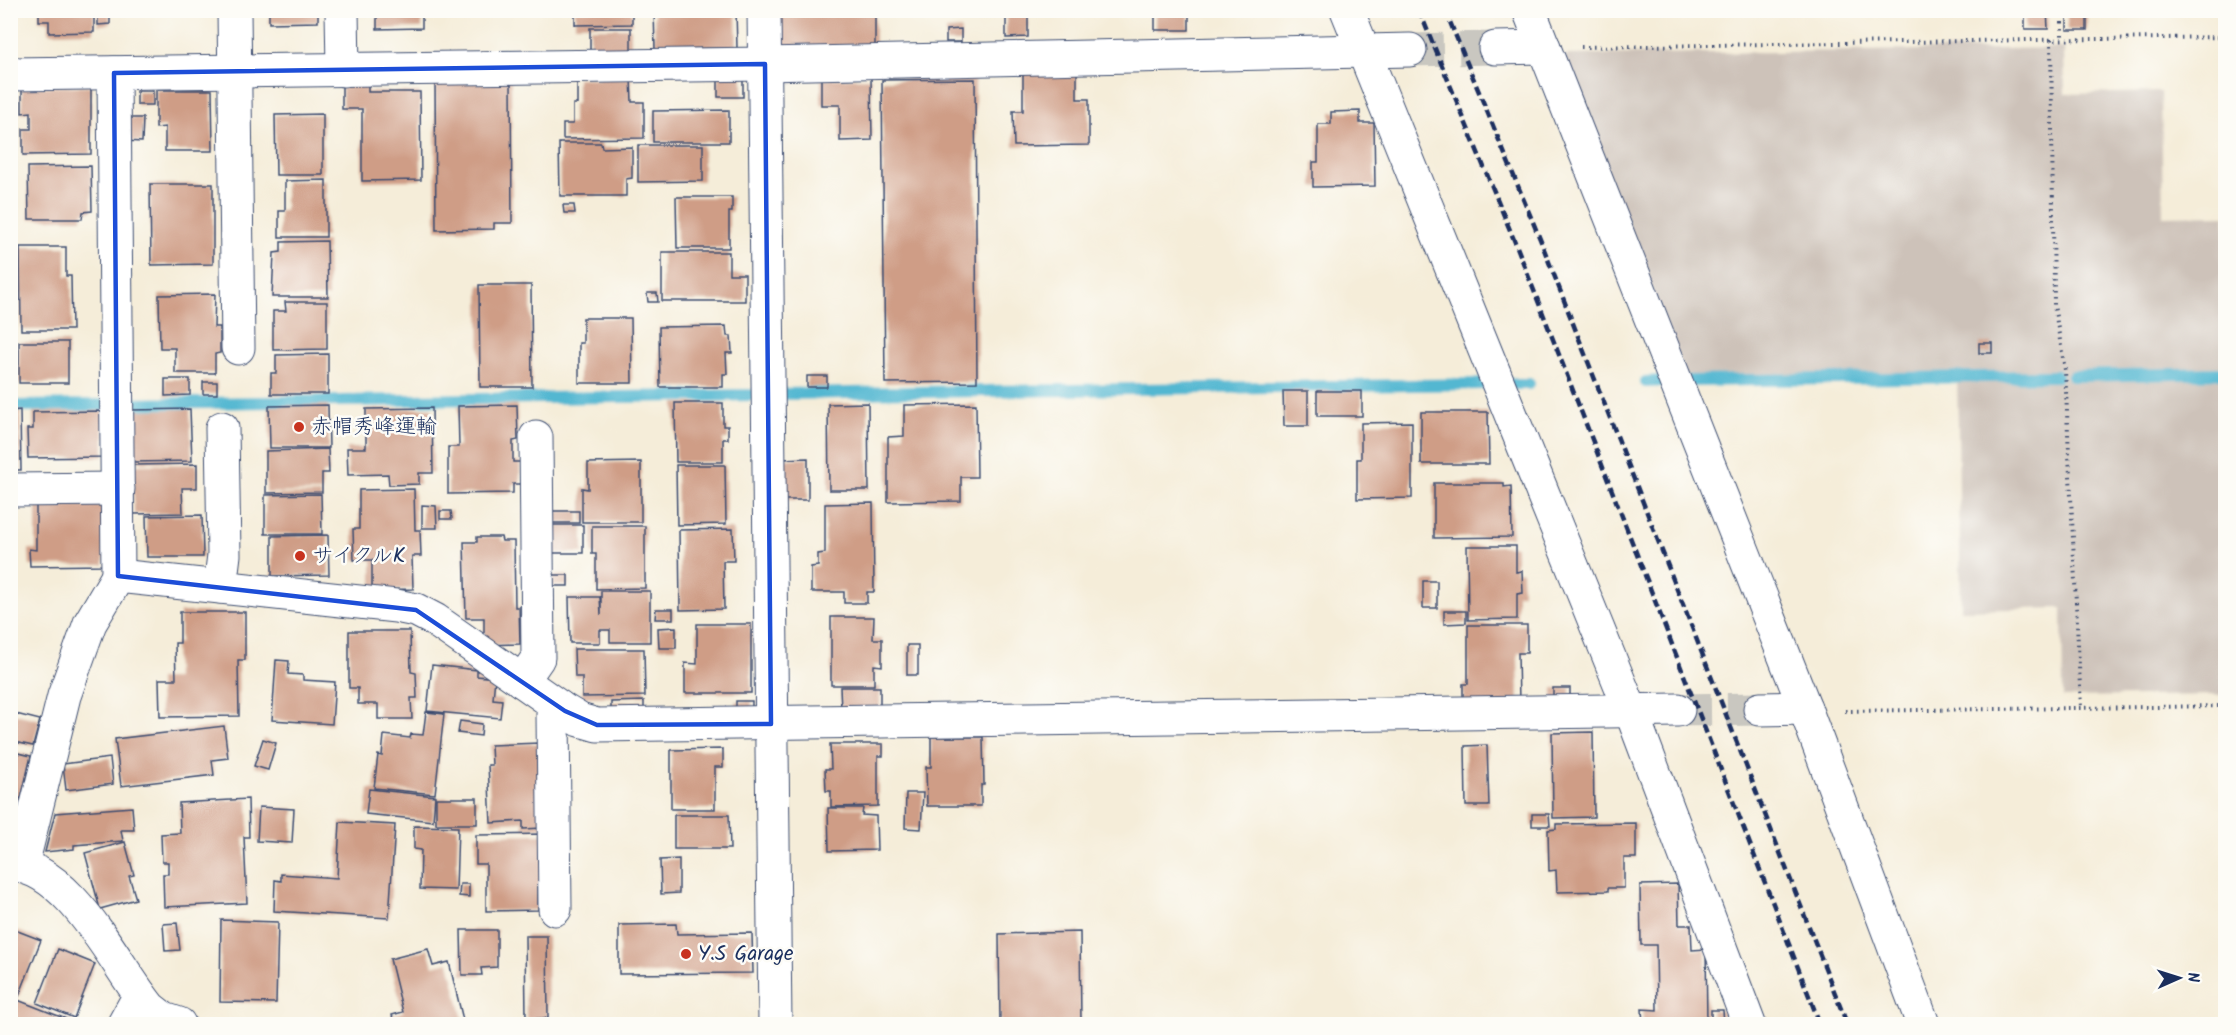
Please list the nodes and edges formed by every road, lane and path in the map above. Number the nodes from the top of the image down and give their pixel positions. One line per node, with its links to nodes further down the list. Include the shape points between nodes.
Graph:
1 (234, 10): 16 (street)
2 (342, 10): 15 (street)
3 (764, 10): 14 (street)
4 (1347, 10): 13 (street)
5 (1529, 10): 10 (street)
6 (2062, 10): 9 (path)
7 (2226, 37): 9 (path)
8 (2051, 39): 9 (path); 10 (path); 30 (path, via 2055,305 2065,370)
9 (2062, 39)
10 (1544, 47): 11 (street); 29 (street)
11 (1495, 48)
12 (1410, 50): 13 (street)
13 (1364, 51): 14 (street); 33 (street)
14 (765, 64): 15 (street); 34 (street)
15 (343, 70): 16 (street)
16 (235, 71): 17 (street); 19 (street)
17 (114, 73): 18 (street); 23 (street)
18 (10, 74)
19 (238, 348)
20 (222, 428): 25 (street, via 224,555)
21 (536, 437): 26 (street, via 538,658)
22 (10, 489): 23 (street)
23 (118, 489): 24 (street)
24 (118, 576): 25 (street); 35 (street, via 90,623 64,696)
25 (220, 586): 26 (street, via 416,610)
26 (522, 681): 28 (street)
27 (2226, 706): 30 (path)
28 (558, 707): 34 (street, via 597,725); 36 (street, via 553,714)
29 (1805, 708): 30 (path, via 1852,712); 31 (street); 42 (street)
30 (2081, 708)
31 (1760, 709)
32 (1678, 710): 33 (street)
33 (1631, 711): 34 (street); 41 (street)
34 (771, 724): 40 (street)
35 (16, 865): 37 (street, via 48,878 73,901)
36 (555, 909)
37 (140, 995): 38 (street); 39 (street, via 157,1014)
38 (124, 1024)
39 (179, 1024)
40 (775, 1024)
41 (1749, 1024)
42 (1923, 1024)

